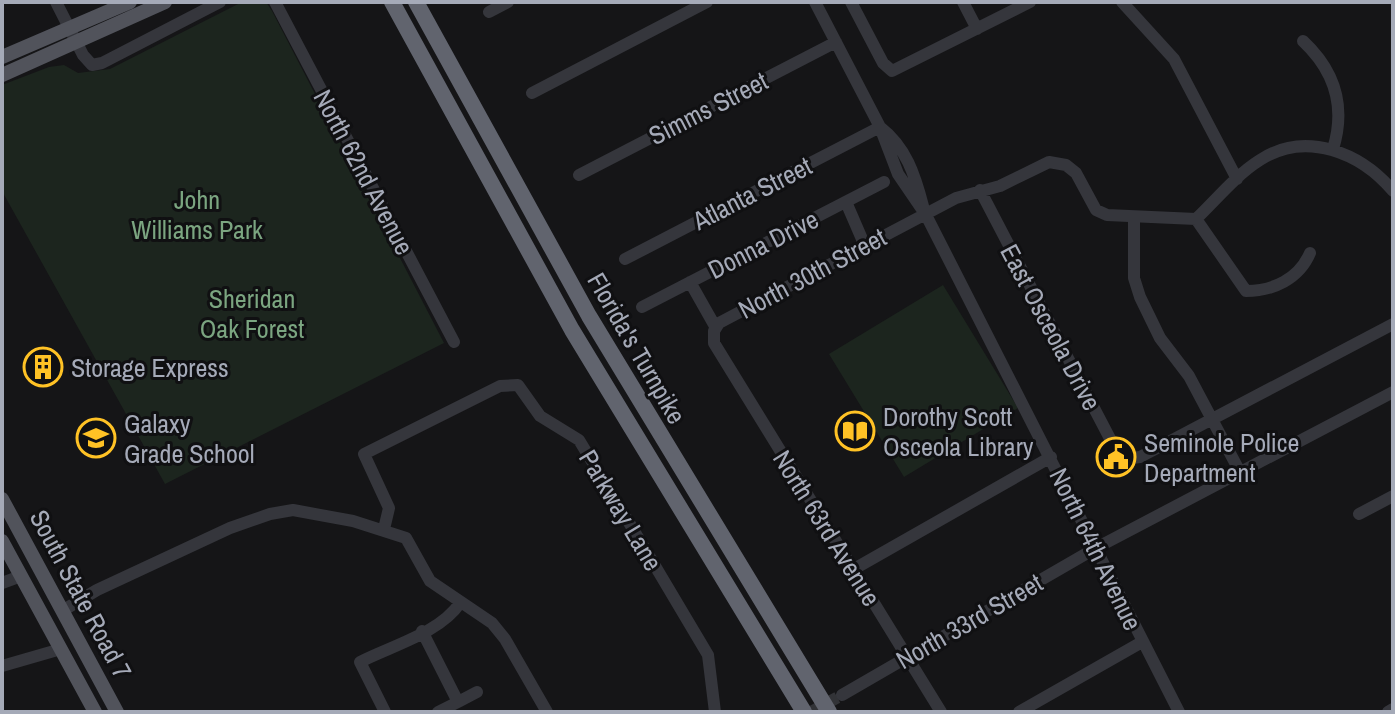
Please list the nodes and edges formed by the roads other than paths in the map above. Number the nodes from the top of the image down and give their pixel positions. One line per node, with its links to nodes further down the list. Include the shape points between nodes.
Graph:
1 (130, 2): 17 (main road)
2 (165, 2): 20 (main road)
3 (220, 2): 20 (street, via 102,63 92,65)
4 (275, 2): 42 (street, North 62nd Avenue)
5 (392, 2): 73 (highway, Florida's Turnpike, via 572,330)
6 (416, 2): 74 (highway, Florida's Turnpike, via 589,316)
7 (508, 2): 15 (street)
8 (707, 2): 23 (street)
9 (815, 2): 19 (street, North 64th Avenue)
10 (851, 2): 16 (street, via 892,71)
11 (963, 2): 16 (street)
12 (1030, 2): 16 (street)
13 (1122, 2): 27 (street, via 1174,59)
14 (61, 4): 17 (street)
15 (489, 12)
16 (977, 29)
17 (71, 30): 20 (street); 21 (main road)
18 (1303, 41): 25 (street, via 1316,53 1340,108)
19 (836, 42): 24 (street, North 64th Avenue, via 868,87); 26 (street, Simms Street)
20 (78, 44): 22 (main road)
21 (2, 57)
22 (2, 75)
23 (532, 93)
24 (880, 127): 32 (street, North 64th Avenue, via 895,139 914,172); 37 (street, Atlanta Street)
25 (1333, 149): 27 (street, via 1276,151); 30 (street, via 1360,162)
26 (579, 175)
27 (1237, 179): 34 (street)
28 (884, 182): 31 (street, Donna Drive)
29 (980, 190): 32 (street, North 30th Street); 33 (street, North 30th Street, via 1049,162 1066,165 1096,210); 45 (street, East Osceola Drive, via 1124,459 1140,457)
30 (1393, 191)
31 (846, 202): 35 (street); 38 (street, Donna Drive)
32 (926, 215): 35 (street, North 30th Street); 46 (street, North 64th Avenue)
33 (1134, 218): 34 (street, North 30th Street); 45 (street, via 1134,278 1140,297)
34 (1196, 219): 36 (street, via 1246,291 1263,291 1294,276)
35 (865, 246): 41 (street, North 30th Street)
36 (1310, 253)
37 (625, 259)
38 (690, 282): 39 (street, Donna Drive); 41 (street)
39 (642, 307)
40 (1393, 324): 45 (street)
41 (716, 328): 43 (street, North 30th Street)
42 (454, 342)
43 (714, 343): 54 (street, North 63rd Avenue)
44 (1393, 392): 47 (street, North 33rd Street)
45 (1213, 420): 47 (street)
46 (1051, 457): 53 (street, North 64th Avenue); 54 (street)
47 (1240, 472): 53 (street, North 33rd Street)
48 (1393, 496): 50 (street)
49 (2, 499): 58 (main road, South State Road 7)
50 (1359, 514)
51 (384, 529): 57 (street, via 406,538 430,581); 58 (street, via 293,510 270,514 97,590); 72 (street, Parkway Lane, via 389,508 364,454 500,386 518,385 540,416 579,440 645,549 708,655)
52 (2, 541): 55 (main road, South State Road 7)
53 (1101, 545): 60 (street, North 64th Avenue); 62 (street, North 33rd Street)
54 (854, 569): 62 (street, North 63rd Avenue)
55 (21, 576): 56 (street); 61 (main road, South State Road 7)
56 (2, 583)
57 (460, 603): 59 (street, via 453,614); 71 (street, via 492,623 505,639)
58 (62, 611): 68 (main road, South State Road 7)
59 (422, 631): 66 (street); 69 (street, via 360,662)
60 (1142, 642): 76 (street); 77 (street, North 64th Avenue)
61 (61, 649): 63 (street); 67 (main road, South State Road 7)
62 (907, 657): 65 (street, North 33rd Street); 75 (street, North 63rd Avenue)
63 (2, 666)
64 (477, 692): 66 (street)
65 (842, 695)
66 (458, 702): 70 (street)
67 (95, 712)
68 (117, 712)
69 (385, 712)
70 (438, 712)
71 (547, 712)
72 (715, 712)
73 (804, 712)
74 (829, 712)
75 (941, 712)
76 (1019, 712)
77 (1179, 712)

